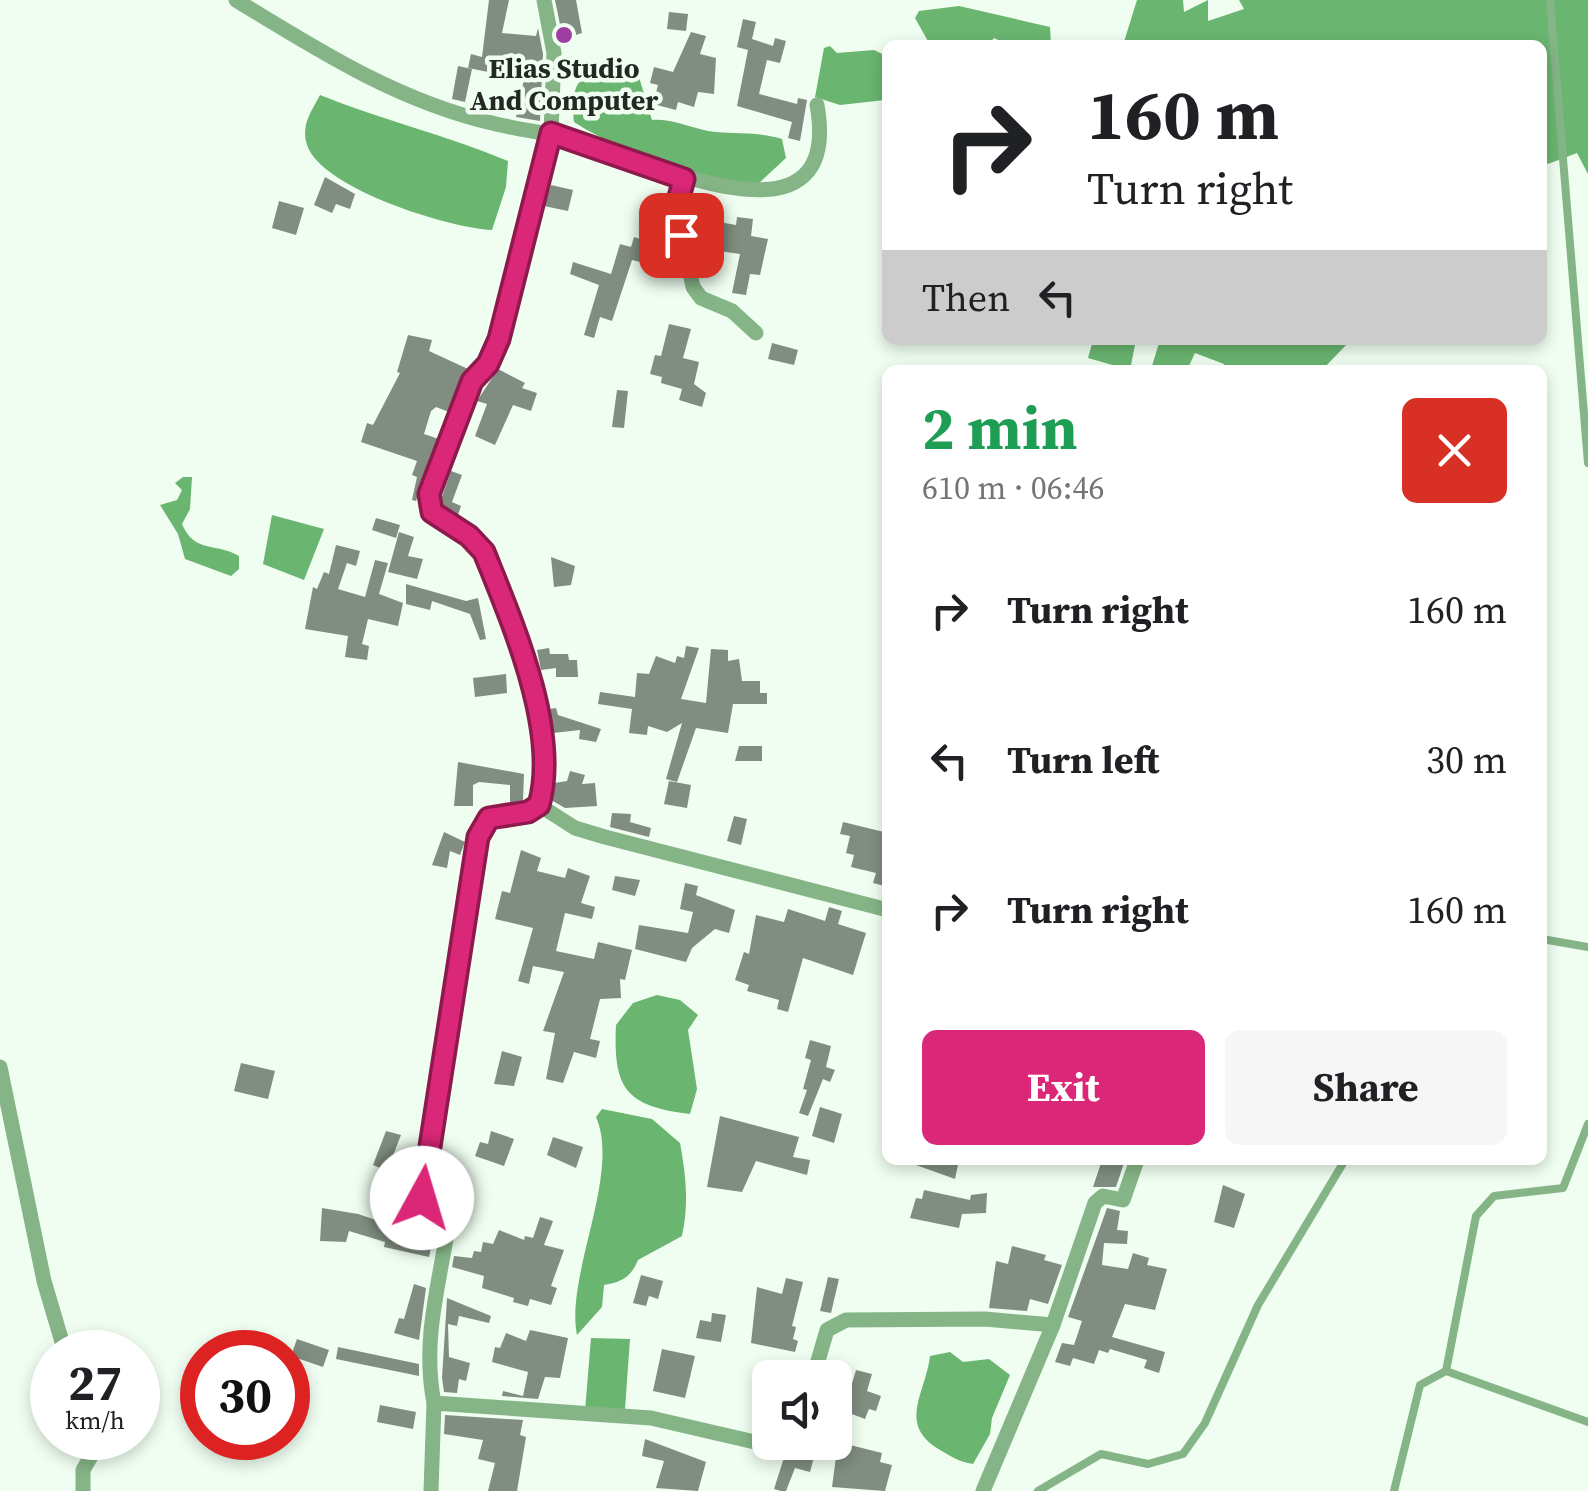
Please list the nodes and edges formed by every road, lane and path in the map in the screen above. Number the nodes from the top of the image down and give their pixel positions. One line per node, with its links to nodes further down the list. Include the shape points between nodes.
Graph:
1 (236, 0): 5 (street, via 386,88 494,124)
2 (544, 0): 5 (street, via 554,53)
3 (1550, 0): 8 (lane)
4 (817, 105): 6 (street, via 812,166 802,177 747,192)
5 (551, 133): 6 (street); 9 (street, via 499,339 472,381 427,503 484,552 498,588 540,726)
6 (684, 179): 7 (street, via 676,208 694,287)
7 (756, 333)
8 (1588, 463)
9 (539, 805): 10 (street, via 574,828); 21 (street, via 489,818 478,837 420,1188 422,1198 450,1214 430,1330)
10 (882, 908)
11 (1547, 940): 12 (lane)
12 (1588, 947)
13 (0, 1067): 18 (street)
14 (1588, 1124): 20 (lane, via 1564,1188 1494,1196 1476,1216)
15 (1135, 1165): 17 (street, via 1123,1200 1103,1196 1095,1203)
16 (1342, 1165): 28 (lane, via 1258,1304 1205,1423 1182,1454 1148,1464 1101,1454)
17 (1053, 1324): 19 (street, via 846,1320 828,1330); 27 (street)
18 (58, 1330)
19 (819, 1360)
20 (1446, 1371): 22 (lane); 29 (lane, via 1420,1385)
21 (434, 1404): 23 (street, via 651,1418); 26 (street)
22 (1588, 1422)
23 (752, 1441)
24 (89, 1460): 25 (street)
25 (84, 1491)
26 (431, 1491)
27 (983, 1491)
28 (1038, 1491)
29 (1394, 1491)

